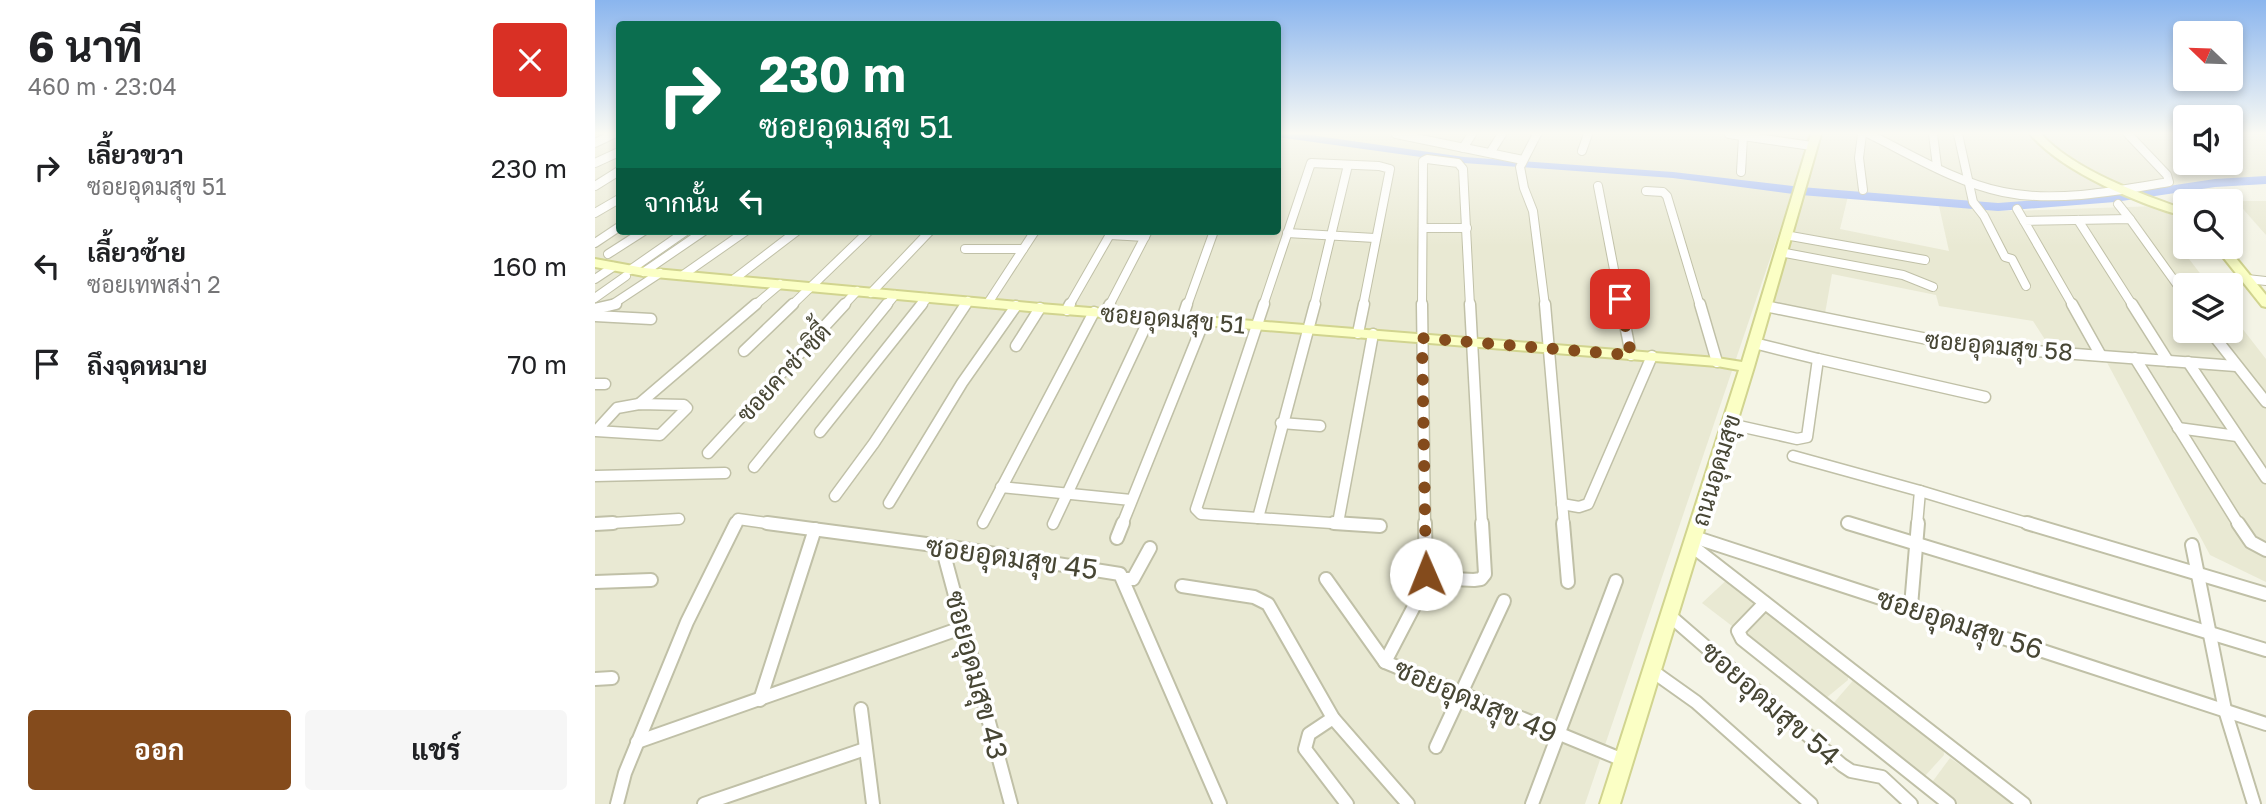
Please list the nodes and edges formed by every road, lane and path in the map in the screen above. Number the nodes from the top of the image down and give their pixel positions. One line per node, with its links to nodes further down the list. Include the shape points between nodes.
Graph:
1 (1307, 172): 31 (street)
2 (1346, 172): 43 (street)
3 (1389, 172): 45 (street)
4 (1423, 172): 28 (street)
5 (1463, 172): 29 (street)
6 (1523, 172): 96 (street, via 1533,211)
7 (1804, 172): 44 (street, ถนนอุดมสุข)
8 (1861, 172): 17 (street)
9 (1948, 172): 14 (street)
10 (1966, 172): 14 (street)
11 (2089, 172): 19 (street)
12 (2162, 172): 19 (street, via 2170,180)
13 (616, 173): 15 (street)
14 (1968, 181): 19 (street, via 2022,195); 65 (street, via 1974,204)
15 (595, 186)
16 (1598, 186): 99 (street)
17 (1863, 190)
18 (1646, 191): 104 (street, via 1667,196)
19 (2121, 191): 23 (street)
20 (616, 201): 24 (street)
21 (2119, 204): 26 (street)
22 (2017, 209): 27 (street)
23 (2173, 209)
24 (595, 213)
25 (2078, 219): 26 (street); 27 (street); 103 (street)
26 (2130, 219): 60 (street)
27 (2024, 221): 98 (street)
28 (1424, 228): 29 (street); 91 (street)
29 (1467, 228): 92 (street)
30 (616, 229): 46 (street)
31 (1287, 233): 43 (street); 87 (street)
32 (638, 235): 50 (street)
33 (680, 235): 56 (street)
34 (698, 235): 55 (street)
35 (740, 235): 58 (street)
36 (792, 235): 62 (street)
37 (865, 235): 66 (street)
38 (926, 235): 69 (street)
39 (1032, 235): 48 (street)
40 (1110, 235): 80 (street)
41 (1146, 235): 81 (street)
42 (1213, 235): 85 (street)
43 (1331, 235): 45 (street); 88 (street)
44 (1785, 235): 49 (street, ถนนอุดมสุข); 52 (street)
45 (1375, 238): 89 (street)
46 (595, 243)
47 (965, 248): 48 (street)
48 (1023, 249): 74 (street)
49 (1780, 252): 67 (street, via 1903,275); 77 (street, ถนนอุดมสุข)
50 (608, 254)
51 (2231, 259): 61 (street)
52 (1925, 260)
53 (596, 265): 54 (street, ซอยอุดมสุข 51)
54 (613, 267): 56 (street, ซอยอุดมสุข 51); 59 (street)
55 (644, 272): 56 (street, ซอยอุดมสุข 51); 57 (street, ซอยอุดมสุข 51)
56 (628, 273): 71 (street)
57 (660, 273): 58 (street, ซอยอุดมสุข 51); 79 (street, via 615,305)
58 (683, 275): 62 (street, ซอยอุดมสุข 51)
59 (595, 279)
60 (2173, 279)
61 (2247, 279): 63 (street); 75 (street)
62 (733, 280): 64 (street, ซอยอุดมสุข 51)
63 (2266, 281)
64 (780, 284): 66 (street, ซอยอุดมสุข 51); 110 (street)
65 (2026, 286)
66 (811, 287): 68 (street, ซอยอุดมสุข 51); 97 (street)
67 (1933, 287)
68 (857, 291): 69 (street, ซอยอุดมสุข 51); 117 (street, ซอยคาซ่าซิตี้)
69 (871, 292): 70 (street, ซอยอุดมสุข 51)
70 (895, 295): 72 (street, ซอยอุดมสุข 51); 119 (street)
71 (595, 298)
72 (927, 298): 73 (street, ซอยอุดมสุข 51); 115 (street)
73 (968, 301): 74 (street, ซอยอุดมสุข 51); 126 (street)
74 (988, 303): 76 (street, ซอยอุดมสุข 51)
75 (2266, 303)
76 (1016, 306): 78 (street, ซอยอุดมสุข 51); 128 (street, via 962,383)
77 (1765, 306): 93 (street, ถนนอุดมสุข); 98 (street, ซอยอุดมสุข 58, via 1945,343)
78 (1040, 308): 80 (street, ซอยอุดมสุข 51); 95 (street)
79 (595, 309)
80 (1067, 310): 81 (street, ซอยอุดมสุข 51)
81 (1100, 313): 83 (street, ซอยอุดมสุข 51); 123 (street)
82 (595, 316): 84 (street)
83 (1150, 317): 85 (street, ซอยอุดมสุข 51); 125 (street)
84 (651, 319)
85 (1182, 319): 86 (street, ซอยอุดมสุข 51)
86 (1204, 321): 87 (street, ซอยอุดมสุข 51); 127 (street)
87 (1258, 325): 88 (street, ซอยอุดมสุข 51); 130 (street, via 1196,509 1201,514)
88 (1308, 329): 89 (street, ซอยอุดมสุข 51); 111 (street)
89 (1358, 333): 90 (street, ซอยอุดมสุข 51)
90 (1373, 334): 91 (street, ซอยอุดมสุข 51); 133 (street)
91 (1422, 338): 92 (street, ซอยอุดมสุข 51); 92 (street, via 1426,574 1431,578 1481,579 1485,574)
92 (1473, 342): 96 (street, ซอยอุดมสุข 51)
93 (1754, 343): 102 (street); 107 (street, ถนนอุดมสุข)
94 (2219, 343): 106 (street)
95 (1016, 346)
96 (1550, 348): 99 (street, ซอยอุดมสุข 51); 129 (street)
97 (744, 351)
98 (2099, 354): 101 (street, ซอยอุดมสุข 58)
99 (1631, 355): 100 (street, ซอยอุดมสุข 51)
100 (1652, 356): 104 (street, ซอยอุดมสุข 51); 129 (street, via 1588,504 1579,508)
101 (2135, 358): 103 (street, ซอยอุดมสุข 58); 114 (street)
102 (1818, 359): 108 (street); 112 (street, via 1807,437 1797,439)
103 (2168, 361): 105 (street, ซอยอุดมสุข 58)
104 (1717, 362): 107 (street, ซอยอุดมสุข 51)
105 (2188, 362): 106 (street, ซอยอุดมสุข 58); 116 (street)
106 (2236, 366): 109 (street)
107 (1747, 367): 112 (street, ถนนอุดมสุข)
108 (1985, 397)
109 (2266, 402)
110 (639, 404): 110 (street, via 617,408 596,432 660,435 687,408)
111 (1281, 423): 113 (street); 130 (street)
112 (1730, 424): 140 (street, ถนนอุดมสุข)
113 (1320, 426)
114 (2178, 428): 116 (street); 145 (street, via 2246,536)
115 (820, 432)
116 (2237, 436): 122 (street)
117 (708, 453)
118 (1793, 456): 124 (street)
119 (754, 467)
120 (725, 473): 121 (street)
121 (595, 476)
122 (2266, 478)
123 (1001, 487): 125 (street); 132 (street)
124 (1920, 491): 141 (street); 146 (street)
125 (1067, 493): 127 (street); 136 (street)
126 (835, 496)
127 (1131, 500): 139 (street)
128 (889, 503)
129 (1562, 504): 152 (street)
130 (1258, 518): 133 (street)
131 (679, 519): 135 (street)
132 (983, 523)
133 (1338, 523): 137 (street)
134 (1849, 523): 141 (street)
135 (595, 524)
136 (1053, 524)
137 (1380, 526)
138 (815, 529): 143 (street, ซอยอุดมสุข 45); 168 (street); 174 (street, ซอยอุดมสุข 45, via 738,519 687,622)
139 (1117, 538)
140 (1693, 542): 157 (street); 158 (street, ซอยอุดมสุข 56); 159 (street, ถนนอุดมสุข)
141 (1917, 544): 158 (street); 161 (street)
142 (2192, 545): 146 (street)
143 (942, 547): 147 (street, ซอยอุดมสุข 45, via 1113,570); 160 (street, ซอยอุดมสุข 43)
144 (1150, 548): 147 (street)
145 (2266, 550)
146 (2197, 573): 155 (street); 161 (street)
147 (1128, 579): 183 (street, ซอยอุดมสุข 45, via 1147,639)
148 (1326, 579): 163 (street, ซอยอุดมสุข 49)
149 (651, 580): 151 (street)
150 (1616, 581): 173 (street)
151 (595, 582)
152 (1568, 582)
153 (1182, 586): 171 (street, via 1254,597 1268,604)
154 (1421, 593): 163 (street)
155 (2266, 594)
156 (1504, 601): 167 (street)
157 (1765, 603): 189 (street, via 1738,631 1742,639); 190 (street)
158 (1911, 606): 170 (street, ซอยอุดมสุข 56)
159 (1669, 615): 164 (street, ถนนอุดมสุข); 188 (street, ซอยอุดมสุข 54, via 1842,765 1882,778)
160 (964, 627): 168 (street); 182 (street, ซอยอุดมสุข 43)
161 (2209, 632): 162 (street); 170 (street)
162 (2266, 650)
163 (1385, 662): 167 (street, ซอยอุดมสุข 49)
164 (1651, 670): 177 (street, ถนนอุดมสุข); 187 (street, via 1696,702)
165 (613, 678): 166 (street)
166 (595, 679)
167 (1460, 693): 173 (street, ซอยอุดมสุข 49); 175 (street)
168 (760, 700): 174 (street)
169 (861, 709): 176 (street)
170 (2225, 710): 172 (street, ซอยอุดมสุข 56); 191 (street)
171 (1333, 718): 184 (street, via 1309,734 1305,749); 185 (street)
172 (2266, 724)
173 (1558, 734): 177 (street, ซอยอุดมสุข 49); 186 (street)
174 (637, 742): 179 (street)
175 (1436, 747)
176 (865, 749): 180 (street); 181 (street)
177 (1623, 760): 178 (street, ถนนอุดมสุข)
178 (1612, 802)
179 (617, 804)
180 (704, 804)
181 (873, 804)
182 (1011, 804)
183 (1220, 804)
184 (1347, 804)
185 (1408, 804)
186 (1532, 804)
187 (1811, 804)
188 (1911, 804)
189 (1949, 804)
190 (2024, 804)
191 (2254, 804)

